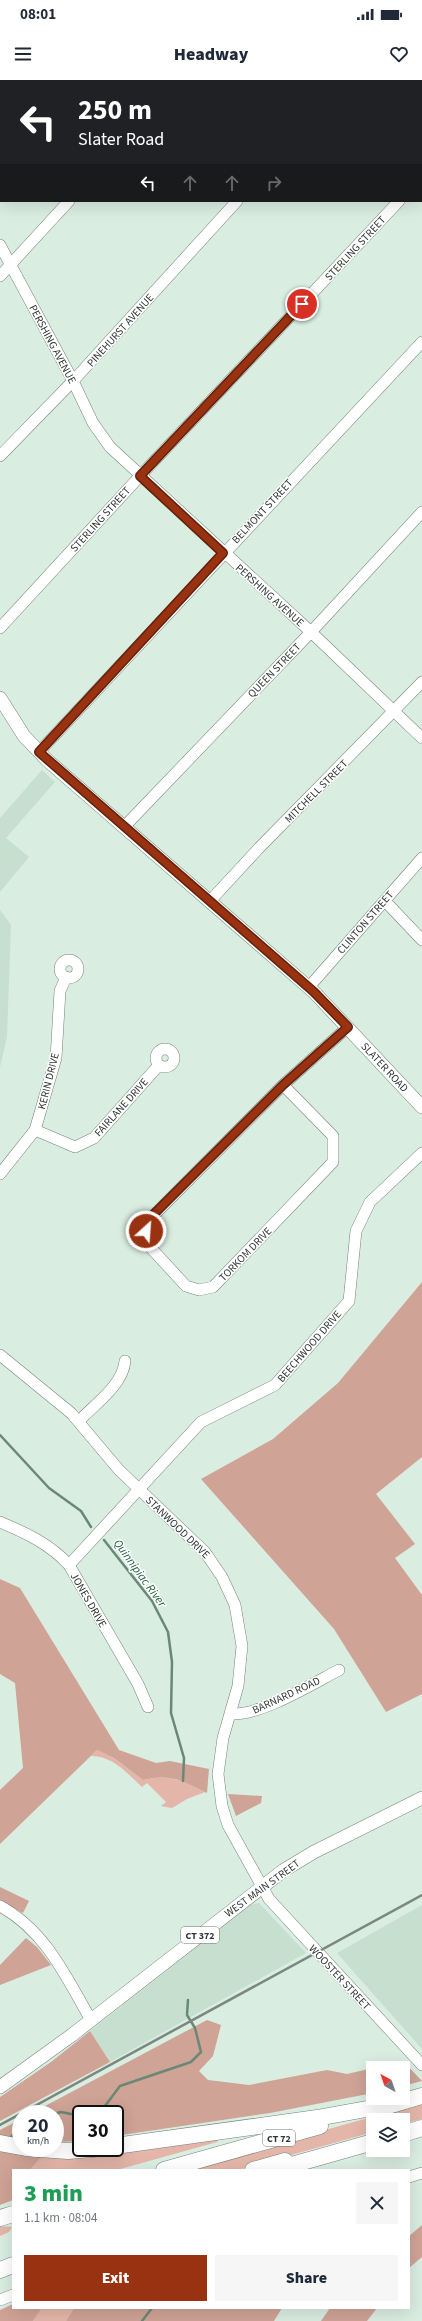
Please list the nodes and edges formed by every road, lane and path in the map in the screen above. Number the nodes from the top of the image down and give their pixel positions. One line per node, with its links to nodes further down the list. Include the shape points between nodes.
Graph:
1 (68, 202): 5 (street)
2 (236, 202): 8 (street, PINEHURST AVENUE)
3 (398, 202): 10 (street, STERLING STREET)
4 (0, 245): 5 (street, PERSHING AVENUE)
5 (11, 264): 6 (street); 8 (street, PERSHING AVENUE)
6 (0, 276)
7 (422, 342): 12 (street, BELMONT STREET)
8 (73, 381): 9 (street, PINEHURST AVENUE); 10 (street, PERSHING AVENUE, via 93,423 110,448)
9 (0, 456)
10 (140, 476): 12 (street, PERSHING AVENUE); 13 (street, STERLING STREET)
11 (422, 512): 14 (street, QUEEN STREET)
12 (223, 553): 14 (street, PERSHING AVENUE); 19 (street, BELMONT STREET)
13 (0, 628)
14 (311, 632): 17 (street, PERSHING AVENUE); 20 (street, QUEEN STREET)
15 (422, 682): 17 (street, MITCHELL STREET)
16 (0, 698): 19 (main road, SLATER ROAD, via 15,725)
17 (395, 711): 18 (street, PERSHING AVENUE); 22 (street, MITCHELL STREET)
18 (422, 738)
19 (39, 752): 20 (main road, SLATER ROAD)
20 (124, 827): 22 (main road, SLATER ROAD)
21 (422, 858): 23 (street, CLINTON STREET)
22 (210, 901): 26 (main road, SLATER ROAD)
23 (385, 901): 24 (street); 26 (street, CLINTON STREET)
24 (422, 940)
25 (66, 977): 31 (street, KERIN DRIVE, via 60,991 56,1058)
26 (308, 987): 27 (main road, SLATER ROAD)
27 (348, 1027): 29 (street, TORKOM DRIVE); 30 (main road, SLATER ROAD)
28 (159, 1065): 31 (street, FAIRLANE DRIVE, via 94,1138 75,1147)
29 (283, 1085): 29 (street, TORKOM DRIVE, via 152,1216 146,1231 150,1247 186,1286 199,1290 213,1287 333,1162 333,1136)
30 (422, 1107)
31 (35, 1130): 33 (street, KERIN DRIVE)
32 (422, 1153): 37 (street, BEECHWOOD DRIVE, via 370,1202 366,1210 356,1231 349,1301 275,1385 201,1422)
33 (0, 1174)
34 (0, 1355): 36 (street, STANWOOD DRIVE)
35 (125, 1361): 36 (street, via 118,1380)
36 (79, 1421): 37 (street, STANWOOD DRIVE)
37 (138, 1489): 39 (street, BEECHWOOD DRIVE); 42 (street, STANWOOD DRIVE, via 205,1552 229,1591 239,1622 242,1657 238,1686)
38 (0, 1522): 39 (street, JONES DRIVE, via 40,1541)
39 (69, 1565): 41 (street, JONES DRIVE, via 138,1684)
40 (339, 1670): 42 (street, BARNARD ROAD, via 258,1710 242,1715)
41 (148, 1707)
42 (230, 1714): 44 (street, STANWOOD DRIVE, via 219,1762 220,1796 228,1825 256,1874)
43 (422, 1798): 44 (main road, WEST MAIN STREET / CT 372, via 311,1854)
44 (260, 1887): 46 (main road, WEST MAIN STREET / CT 372); 47 (street, WOOSTER STREET, via 273,1905)
45 (0, 1906): 46 (street, via 24,1921 43,1940)
46 (91, 2020): 48 (main road, WEST MAIN STREET / CT 372)
47 (421, 2064)
48 (0, 2087)
49 (422, 2096): 50 (highway, CT 72)
50 (410, 2099)
51 (388, 2105): 58 (highway, via 317,2118)
52 (391, 2105): 60 (highway, CT 72)
53 (422, 2128): 54 (highway)
54 (410, 2132)
55 (0, 2143): 57 (highway)
56 (366, 2144): 59 (highway)
57 (12, 2145)
58 (124, 2145)
59 (337, 2152): 61 (highway, via 301,2157); 62 (highway)
60 (167, 2169)
61 (258, 2169)
62 (278, 2169)
63 (422, 2173): 64 (street)
64 (410, 2177)
65 (12, 2214): 66 (highway)
66 (0, 2219): 67 (highway)
67 (12, 2220)
68 (12, 2259): 69 (highway)
69 (0, 2264)
70 (12, 2266): 71 (highway)
71 (0, 2270)
72 (12, 2295): 73 (street)
73 (0, 2300)

